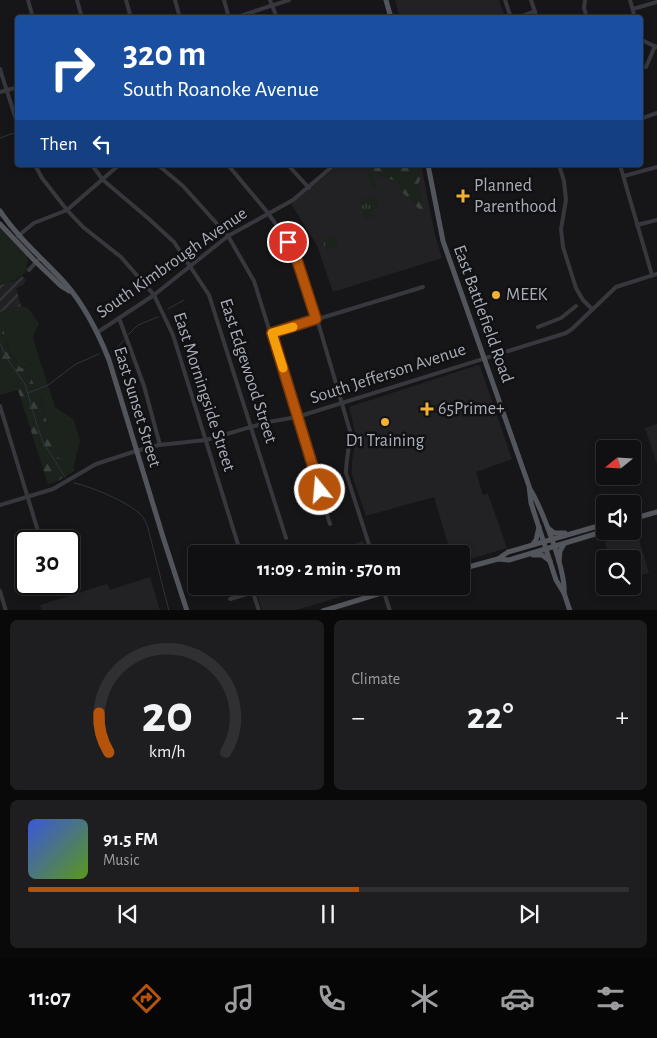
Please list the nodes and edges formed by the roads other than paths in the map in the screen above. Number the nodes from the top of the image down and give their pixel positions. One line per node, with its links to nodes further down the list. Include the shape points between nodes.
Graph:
1 (28, 0): 16 (street)
2 (77, 0): 17 (street)
3 (126, 0): 18 (street)
4 (175, 0): 19 (street)
5 (224, 0): 20 (street)
6 (270, 0): 14 (street)
7 (289, 0): 14 (street)
8 (386, 0): 23 (main road)
9 (505, 0): 24 (street)
10 (531, 0): 25 (street)
11 (585, 0): 26 (street)
12 (630, 0): 15 (street)
13 (657, 2): 15 (street)
14 (272, 6): 21 (street); 22 (street)
15 (633, 9): 27 (street)
16 (32, 15)
17 (81, 15)
18 (130, 15)
19 (179, 15)
20 (229, 15)
21 (244, 15)
22 (276, 15)
23 (390, 15)
24 (510, 15)
25 (536, 15)
26 (586, 15)
27 (634, 15)
28 (643, 40): 29 (street)
29 (656, 47): 30 (street)
30 (646, 66)
31 (0, 69): 33 (street)
32 (15, 88): 33 (street)
33 (7, 90): 34 (street); 36 (street)
34 (0, 92)
35 (657, 114): 37 (street)
36 (15, 116)
37 (643, 118)
38 (657, 166): 49 (street)
39 (36, 167): 52 (street, East Morningside Street)
40 (93, 167): 50 (street, East Edgewood Street)
41 (117, 167): 50 (street)
42 (160, 167): 58 (street, via 183,186)
43 (230, 167): 54 (street)
44 (290, 167): 51 (street)
45 (332, 167): 51 (street, South Kimbrough Avenue)
46 (428, 167): 76 (main road, East Battlefield Road, via 442,241)
47 (559, 167): 70 (street, via 566,200 561,229 563,247 576,288)
48 (621, 167): 49 (street)
49 (624, 176): 57 (street)
50 (103, 180): 52 (street); 62 (street, East Edgewood Street, via 174,242)
51 (309, 188): 54 (street, South Kimbrough Avenue)
52 (66, 210): 59 (street, via 34,223); 68 (street, East Morningside Street, via 121,257)
53 (0, 211): 59 (main road, East Sunset Street)
54 (268, 213): 58 (street, South Kimbrough Avenue); 72 (street, via 296,257)
55 (657, 220): 57 (street)
56 (0, 224): 59 (main road, East Sunset Street)
57 (637, 225): 65 (street)
58 (228, 236): 62 (street, South Kimbrough Avenue); 75 (street, via 254,281)
59 (16, 238): 60 (main road, East Sunset Street); 61 (main road, East Sunset Street)
60 (40, 257): 61 (street); 67 (main road, East Sunset Street)
61 (36, 262): 63 (street); 67 (main road, East Sunset Street)
62 (190, 266): 68 (street, South Kimbrough Avenue); 80 (street, East Edgewood Street, via 213,305)
63 (29, 270)
64 (657, 274): 65 (street, South Jefferson Avenue)
65 (652, 275): 70 (street, South Jefferson Avenue, via 616,287)
66 (423, 287): 72 (street)
67 (71, 292): 74 (main road, East Sunset Street)
68 (154, 295): 71 (street, South Kimbrough Avenue); 81 (street, East Morningside Street, via 173,335)
69 (576, 306): 73 (street, via 561,318)
70 (592, 309): 76 (street, South Jefferson Avenue, via 566,333)
71 (119, 318): 74 (street, South Kimbrough Avenue); 82 (street, via 144,386)
72 (316, 319): 75 (street); 77 (street)
73 (538, 327)
74 (98, 332): 83 (main road, East Sunset Street)
75 (272, 333): 79 (street)
76 (484, 357): 77 (street, South Jefferson Avenue); 84 (main road, East Battlefield Road)
77 (342, 403): 79 (street, South Jefferson Avenue); 101 (street, via 350,431 346,473)
78 (0, 406): 85 (street)
79 (297, 417): 80 (street, South Jefferson Avenue); 89 (street)
80 (251, 427): 81 (street, South Jefferson Avenue); 96 (street, East Edgewood Street)
81 (206, 440): 82 (street, South Jefferson Avenue); 100 (street, East Morningside Street)
82 (160, 445): 83 (street, South Jefferson Avenue)
83 (136, 451): 85 (street, South Jefferson Avenue, via 96,464 58,487); 118 (main road, East Sunset Street)
84 (529, 486): 90 (main road); 91 (main road)
85 (28, 497): 86 (street, South Jefferson Avenue); 94 (street)
86 (0, 505)
87 (657, 512): 88 (main road)
88 (641, 516)
89 (330, 524)
90 (546, 525): 93 (main road, via 557,534); 97 (main road)
91 (539, 527): 98 (main road); 102 (main road)
92 (596, 527): 93 (main road)
93 (592, 528): 97 (main road)
94 (38, 530)
95 (596, 534): 99 (main road)
96 (286, 538)
97 (551, 540): 98 (main road); 103 (main road)
98 (544, 542): 102 (main road); 104 (main road)
99 (565, 543): 103 (main road); 108 (main road, via 560,551)
100 (238, 545)
101 (369, 545)
102 (531, 546): 106 (main road, via 508,552)
103 (553, 546): 104 (main road); 108 (main road)
104 (546, 548): 105 (main road); 107 (main road)
105 (513, 558): 106 (main road); 107 (main road, via 538,554)
106 (498, 559): 109 (main road)
107 (550, 562): 111 (main road)
108 (559, 564): 111 (main road)
109 (470, 567)
110 (0, 591): 117 (street)
111 (564, 594): 122 (main road)
112 (243, 595): 116 (street)
113 (254, 595): 119 (street)
114 (366, 595): 120 (main road)
115 (385, 595): 121 (street)
116 (230, 599)
117 (6, 610)
118 (187, 610)
119 (259, 610)
120 (323, 610)
121 (390, 610)
122 (570, 610)

